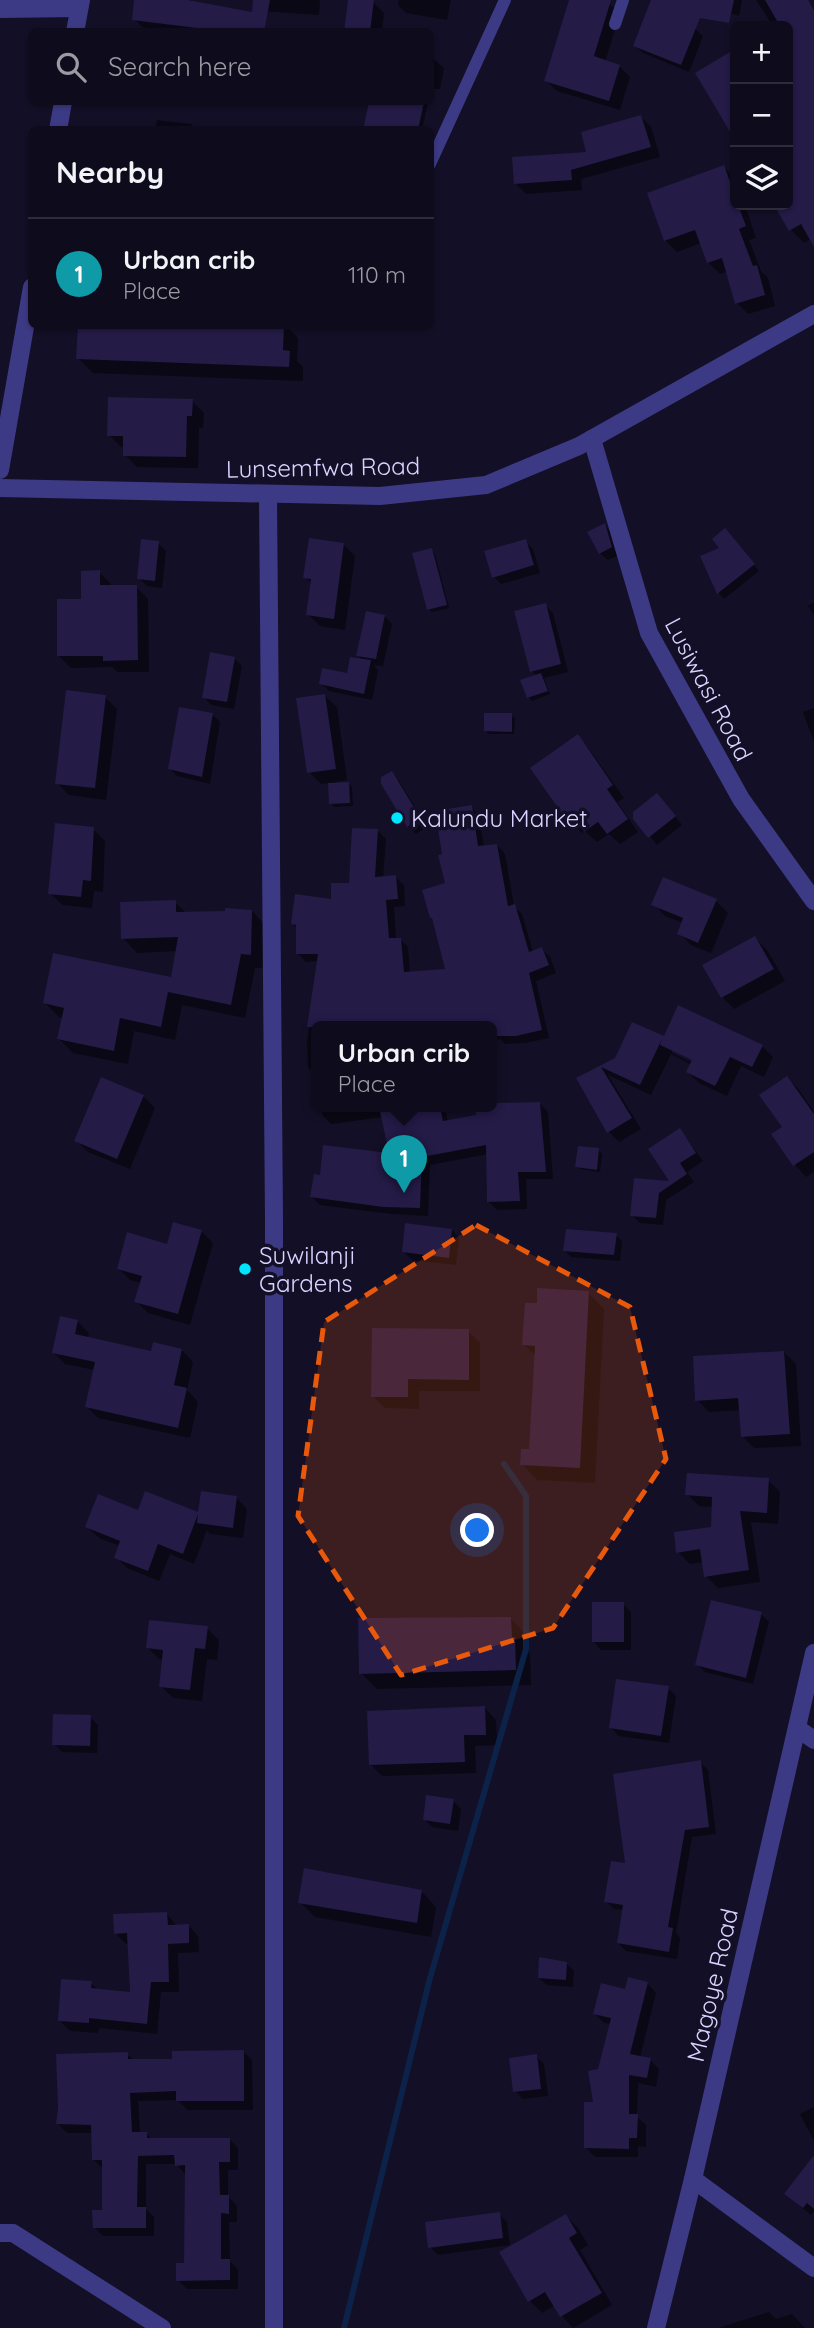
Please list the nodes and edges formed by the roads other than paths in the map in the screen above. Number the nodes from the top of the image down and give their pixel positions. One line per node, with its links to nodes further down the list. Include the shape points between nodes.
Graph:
1 (505, 0): 9 (lane)
2 (623, 0): 5 (lane)
3 (80, 4): 4 (street); 6 (street)
4 (0, 9)
5 (615, 24)
6 (76, 28)
7 (62, 105): 8 (street)
8 (59, 126)
9 (434, 155)
10 (28, 310): 13 (street)
11 (814, 314): 12 (street, Lunsemfwa Road)
12 (592, 439): 15 (street, Lunsemfwa Road, via 486,485 380,496); 16 (street, Lusiwasi Road, via 649,633 740,799)
13 (0, 470)
14 (0, 488): 15 (street, Lunsemfwa Road)
15 (268, 495): 24 (street, via 274,1219)
16 (814, 901)
17 (814, 1653): 18 (street, Magoye Road)
18 (797, 1728): 19 (street); 20 (street, Magoye Road)
19 (814, 1740)
20 (693, 2179): 22 (street); 25 (street, Magoye Road)
21 (0, 2233): 23 (street, via 13,2233)
22 (814, 2268)
23 (162, 2328)
24 (274, 2328)
25 (656, 2328)

